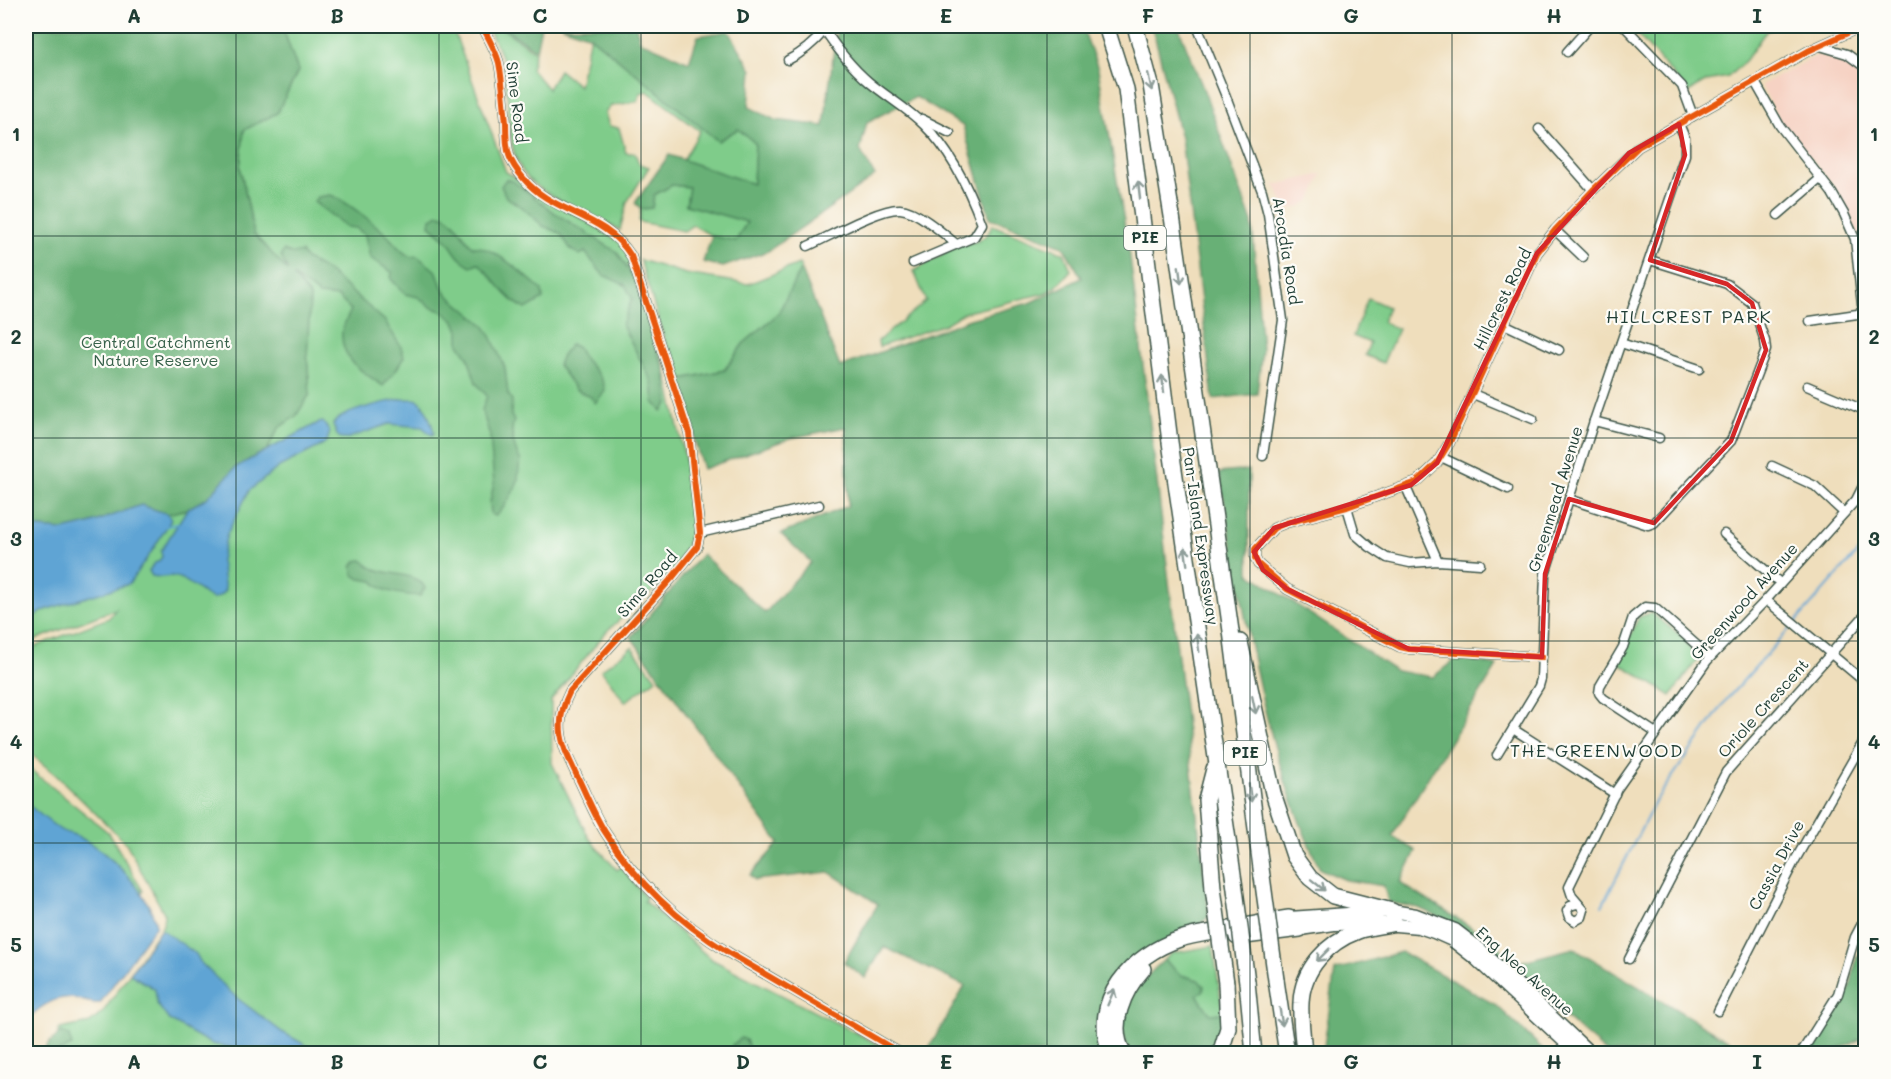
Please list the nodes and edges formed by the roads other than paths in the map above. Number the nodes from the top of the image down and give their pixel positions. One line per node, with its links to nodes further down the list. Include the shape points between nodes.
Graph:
1 (482, 26): 54 (street, Sime Road, via 498,61 507,145 516,167 546,197 610,231 631,256 689,433)
2 (1106, 26): 70 (highway, Pan-Island Expressway / PIE, one-way to 2, via 1126,89)
3 (1135, 26): 61 (highway, Pan-Island Expressway / PIE, one-way to 61, via 1151,85)
4 (1197, 26): 44 (street, Arcadia Road, via 1268,214 1283,320)
5 (1590, 26): 11 (street)
6 (1624, 26): 17 (street, via 1682,86)
7 (1864, 26): 9 (street, Hillcrest Road)
8 (823, 28): 13 (street, via 809,47); 16 (street, via 851,65)
9 (1851, 32): 10 (street, Hillcrest Road); 12 (street, via 1846,41)
10 (1820, 46): 12 (street); 15 (street, Hillcrest Road)
11 (1567, 52)
12 (1847, 54): 14 (street)
13 (788, 60)
14 (1866, 68)
15 (1755, 82): 17 (street, Hillcrest Road); 21 (street, via 1780,126)
16 (911, 113): 20 (street); 27 (street, via 952,161 982,224 974,237)
17 (1693, 116): 18 (street, Hillcrest Road)
18 (1679, 124): 22 (street, Hillcrest Road, via 1629,153); 30 (street, Greenmead Avenue, via 1686,138 1685,155)
19 (1539, 129): 22 (street)
20 (950, 133)
21 (1821, 178): 23 (street); 25 (street)
22 (1593, 190): 24 (street, Hillcrest Road)
23 (1778, 215)
24 (1555, 230): 29 (street); 34 (street, Hillcrest Road, via 1537,253)
25 (1855, 239): 26 (street); 32 (street)
26 (1866, 239)
27 (956, 244): 28 (street, via 932,223 901,209 878,213); 31 (street)
28 (808, 246)
29 (1583, 257)
30 (1650, 260): 35 (street, Greenmead Avenue); 50 (street, via 1727,284 1752,303 1765,341 1764,357 1731,441 1654,523 1648,525)
31 (913, 263)
32 (1865, 310): 33 (street)
33 (1810, 321)
34 (1504, 324): 36 (street, Hillcrest Road); 39 (street, Hillcrest Road)
35 (1621, 343): 37 (street); 42 (street, Greenmead Avenue)
36 (1559, 350)
37 (1699, 369)
38 (1807, 386): 40 (street)
39 (1473, 394): 41 (street); 45 (street, Hillcrest Road)
40 (1866, 411)
41 (1533, 419)
42 (1594, 421): 43 (street, Greenmead Avenue); 50 (street, Greenmead Avenue)
43 (1659, 438)
44 (1263, 456)
45 (1441, 457): 48 (street, Hillcrest Road, via 1417,482); 49 (street)
46 (1772, 466): 53 (street, via 1808,481)
47 (1866, 480): 53 (street, Greenwood Avenue)
48 (1406, 487): 52 (street, Hillcrest Road); 56 (street)
49 (1509, 489)
50 (1569, 499): 63 (street, Greenmead Avenue, via 1545,574)
51 (819, 505): 54 (street)
52 (1347, 507): 56 (street, via 1355,534 1387,558 1410,563); 63 (street, Hillcrest Road, via 1275,528 1262,539 1254,552 1255,558 1263,570 1287,589 1400,647)
53 (1844, 513): 58 (street, Greenwood Avenue)
54 (700, 533): 79 (street, Sime Road, via 697,547 672,578 570,692 560,720 563,745 605,833 659,899 682,920 729,953)
55 (1724, 534): 58 (street)
56 (1438, 561): 57 (street)
57 (1480, 564)
58 (1780, 583): 59 (street, Greenwood Avenue)
59 (1766, 600): 62 (street); 64 (street, Greenwood Avenue)
60 (1866, 614): 62 (street, Oriole Crescent)
61 (1231, 631): 74 (highway, one-way to 74, via 1241,644 1273,793 1294,856 1310,878 1333,896); 84 (highway, Pan-Island Expressway / PIE, one-way to 84, bridge)
62 (1831, 655): 65 (street); 77 (street, Oriole Crescent, via 1726,772)
63 (1542, 657): 66 (street, Greenmead Avenue, via 1539,686)
64 (1710, 657): 67 (street, Greenwood Avenue); 67 (street, via 1655,608 1645,607 1633,617 1623,647 1599,693)
65 (1866, 683)
66 (1513, 729): 69 (street, Greenmead Avenue); 71 (street)
67 (1656, 733): 71 (street, Greenwood Avenue)
68 (1866, 737): 78 (street, Cassia Drive, via 1794,862)
69 (1497, 755)
70 (1215, 763): 82 (highway, bridge, via 1206,800 1226,983 1228,1028); 83 (highway, Pan-Island Expressway / PIE, bridge, via 1234,881)
71 (1615, 794): 72 (street, Greenwood Avenue, via 1569,887)
72 (1577, 904)
73 (1866, 916): 88 (street, via 1855,937 1838,994)
74 (1393, 917): 75 (main road, Eng Neo Avenue); 76 (main road, Eng Neo Avenue); 85 (highway, one-way to 85, via 1340,939 1311,968 1301,1002); 86 (main road, Eng Neo Avenue, via 1452,940); 87 (main road, Eng Neo Avenue, via 1416,915 1455,930)
75 (1289, 918): 76 (main road); 80 (highway, one-way to 75, via 1105,1012 1116,985 1137,962 1180,939)
76 (1300, 929): 81 (highway, via 1183,945 1158,955 1134,978 1121,1006 1117,1037)
77 (1629, 959)
78 (1718, 1011)
79 (902, 1053)
80 (1111, 1053)
81 (1124, 1053)
82 (1220, 1053)
83 (1254, 1053)
84 (1287, 1053)
85 (1304, 1053)
86 (1578, 1053)
87 (1591, 1053)
88 (1801, 1053)

